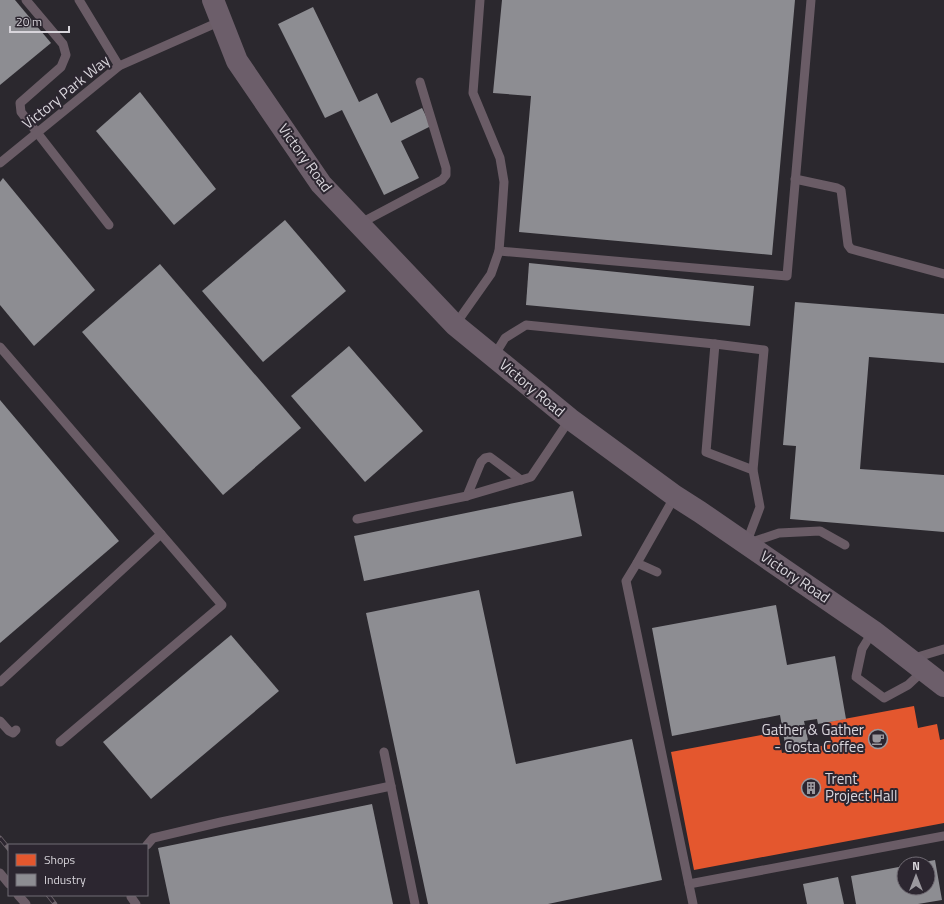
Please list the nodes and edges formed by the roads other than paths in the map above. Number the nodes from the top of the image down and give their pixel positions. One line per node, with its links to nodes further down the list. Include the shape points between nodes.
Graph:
1 (26, 0): 9 (lane, via 63,44 66,55 61,68 20,103 21,112)
2 (79, 0): 7 (lane)
3 (213, 0): 6 (street, Victory Road)
4 (480, 0): 14 (lane, via 474,93 500,158 504,182)
5 (811, 0): 11 (lane)
6 (221, 21): 7 (lane, Victory Park Way); 12 (street, Victory Road, via 237,61 321,184)
7 (120, 66): 9 (lane, Victory Park Way)
8 (420, 82): 12 (lane, via 446,175 442,180)
9 (38, 133): 10 (lane, Victory Park Way); 13 (lane)
10 (0, 163)
11 (795, 179): 14 (lane, via 787,276); 15 (lane, via 840,190 848,245 851,249)
12 (359, 224): 16 (street, Victory Road)
13 (109, 225)
14 (499, 251): 16 (lane, via 491,274)
15 (944, 274)
16 (455, 325): 19 (street, Victory Road)
17 (716, 344): 19 (lane, via 526,325 505,338); 21 (lane, via 706,452); 21 (lane, via 764,350)
18 (0, 347): 26 (lane)
19 (493, 356): 20 (street, Victory Road)
20 (570, 419): 22 (lane, via 531,477); 24 (street, Victory Road)
21 (753, 470): 27 (lane, via 760,507)
22 (521, 480): 23 (lane); 23 (lane, via 490,456 481,462)
23 (467, 496): 25 (lane)
24 (675, 496): 27 (street, Victory Road); 29 (lane)
25 (357, 519)
26 (161, 534): 34 (lane); 38 (lane, via 222,605)
27 (746, 544): 28 (lane, via 779,533 820,531); 31 (street, Victory Road)
28 (845, 545)
29 (637, 563): 30 (lane); 45 (lane, via 626,581)
30 (657, 572)
31 (873, 631): 33 (street, Victory Road); 33 (lane, via 862,649 856,677 884,698 908,685)
32 (944, 649): 33 (lane)
33 (917, 665): 35 (street, Victory Road)
34 (0, 682)
35 (944, 686)
36 (0, 721): 37 (lane, via 9,731 13,733)
37 (16, 730)
38 (60, 742)
39 (384, 752): 40 (lane)
40 (391, 786): 42 (lane, via 160,836 152,838); 48 (lane)
41 (944, 836): 45 (lane)
42 (148, 844)
43 (0, 873): 44 (lane)
44 (8, 883)
45 (689, 884): 49 (lane)
46 (19, 896): 47 (lane)
47 (26, 904)
48 (415, 904)
49 (693, 904)

